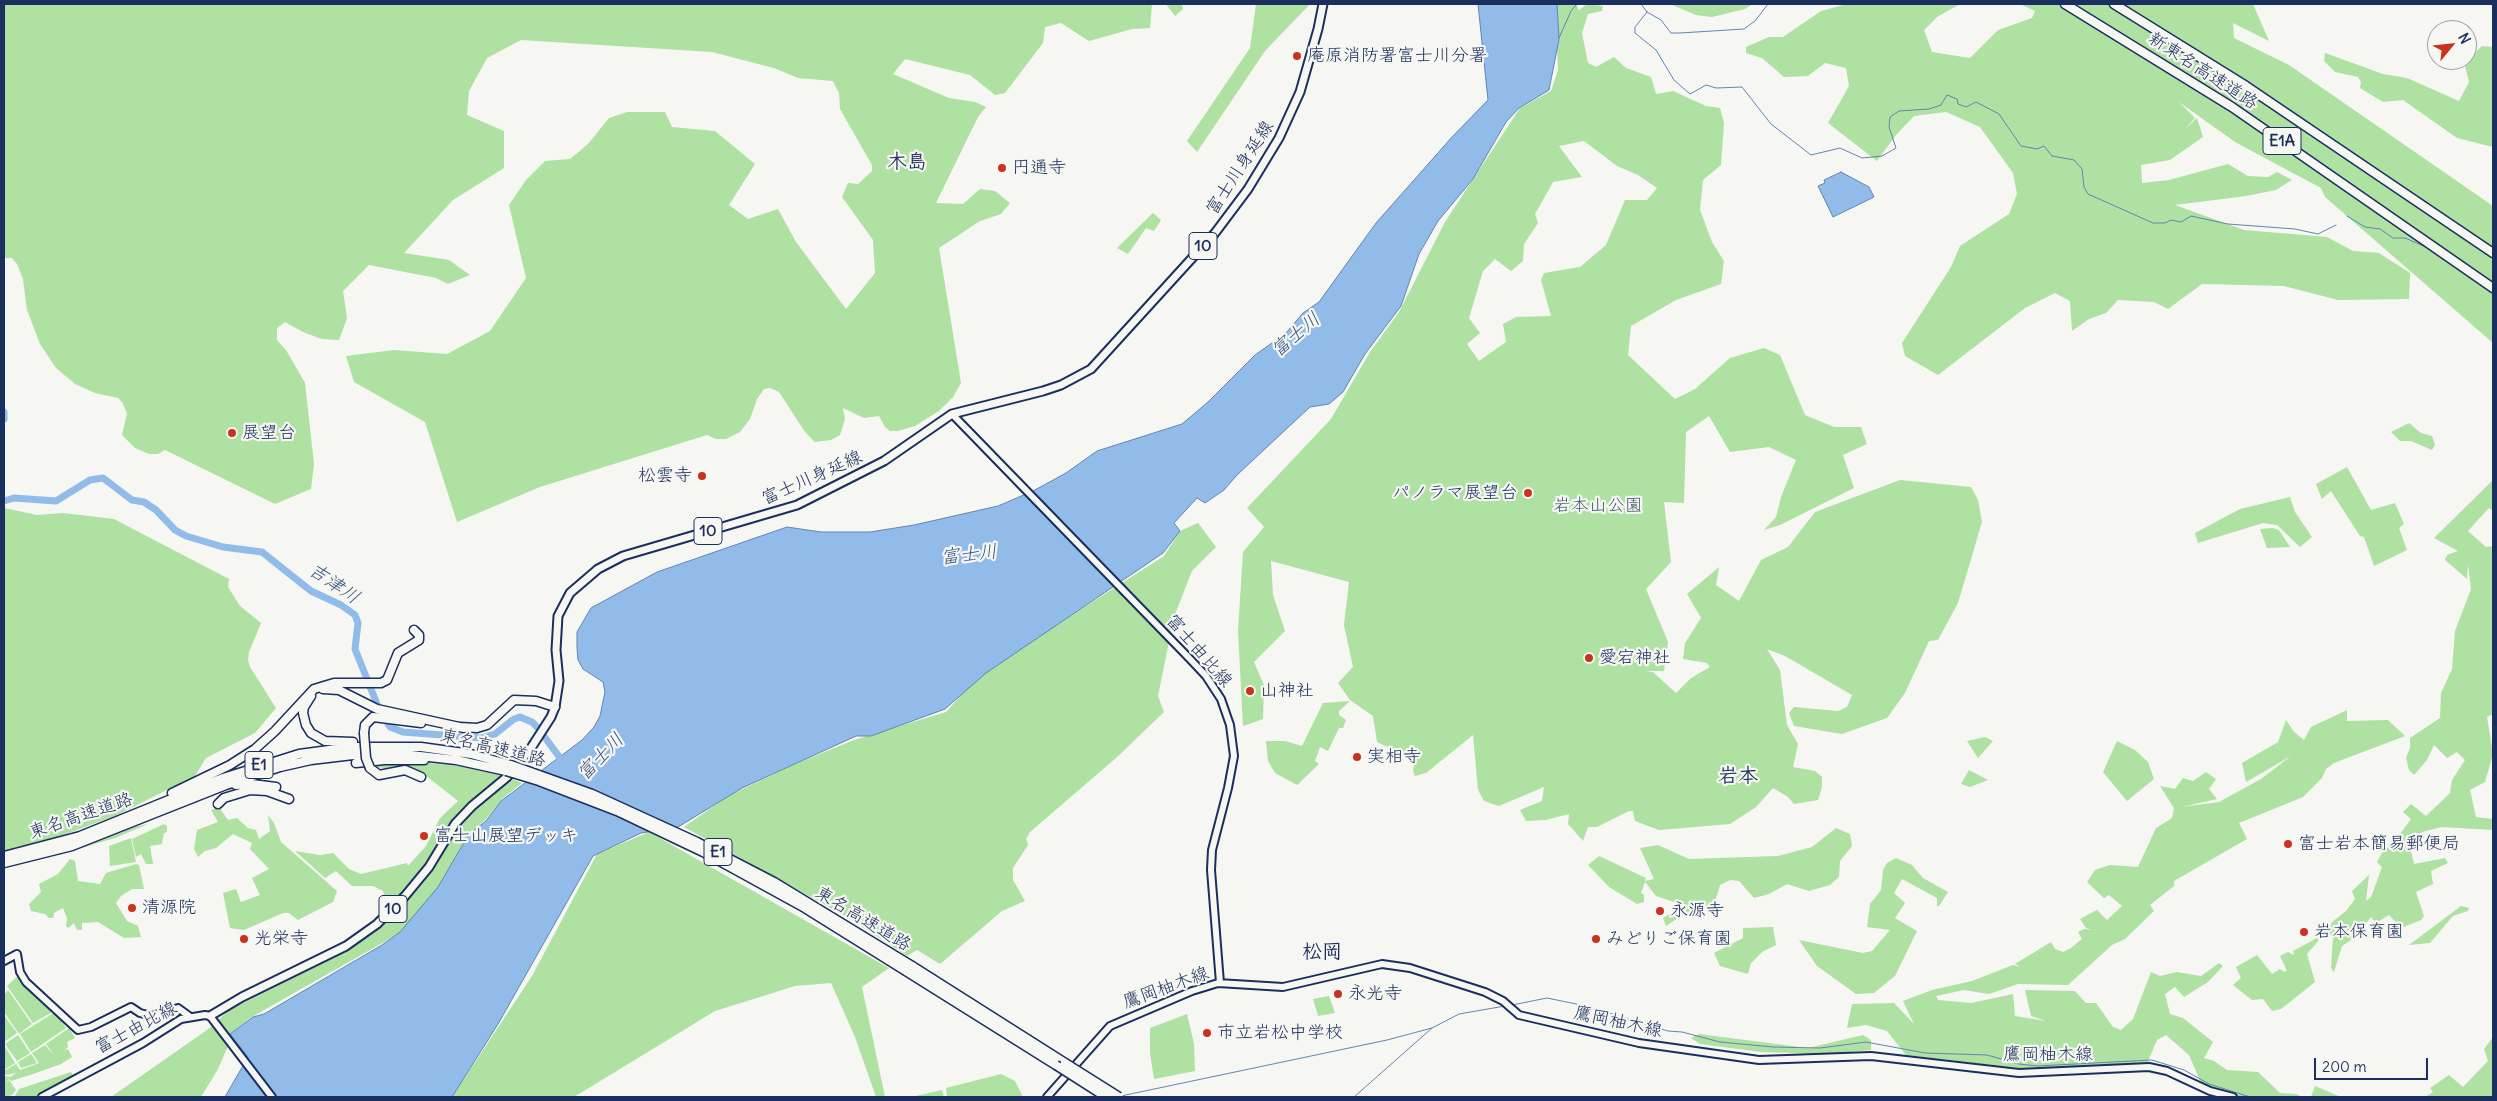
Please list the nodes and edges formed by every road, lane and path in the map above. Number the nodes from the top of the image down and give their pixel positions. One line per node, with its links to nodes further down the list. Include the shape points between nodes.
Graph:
1 (1323, 4): 6 (main road, 富士川身延線 / 10, via 1310,62 1291,115 1227,219 1091,369 1061,385)
2 (2066, 4): 5 (highway, 新東名高速道路 / E1A, via 2232,107)
3 (2114, 4): 4 (highway, 新東名高速道路 / E1A, via 2246,86)
4 (2493, 253)
5 (2493, 288)
6 (952, 414): 8 (main road, 富士川身延線 / 10, via 872,468 797,505 623,556 598,569 570,593 558,616); 25 (main road, 富士由比線, via 1206,676 1227,712 1233,741 1232,770 1212,850 1211,870)
7 (414, 630): 19 (highway, via 419,640 398,653 389,677 379,683 326,684 314,689 276,731 254,749 230,765)
8 (556, 707): 9 (highway, via 536,700 514,700 487,725 464,728); 27 (main road, 富士川身延線 / 10, via 531,748 500,785 465,813 429,866 377,924 340,949)
9 (392, 715): 10 (highway, via 339,690 321,690 304,707 304,719 311,733 325,741 416,744); 14 (highway, bridge, via 377,716 367,721 364,733 370,768 379,775 405,770)
10 (452, 751): 13 (highway, 東名高速道路 / E1); 19 (highway, 東名高速道路 / E1, via 387,745 299,754 223,778)
11 (356, 764): 12 (highway, via 414,760)
12 (495, 768): 13 (highway, 東名高速道路 / E1); 16 (highway, 東名高速道路 / E1, via 419,755 347,755 280,767)
13 (509, 768): 24 (highway, 東名高速道路 / E1, bridge, via 592,794 697,842 774,882)
14 (421, 777)
15 (276, 787): 16 (highway, via 236,785)
16 (193, 798): 21 (highway, 東名高速道路 / E1, via 98,837)
17 (289, 799): 18 (highway, via 267,791 250,790 224,798)
18 (218, 804)
19 (124, 818): 21 (highway, 東名高速道路 / E1)
20 (4, 856): 21 (highway, 東名高速道路 / E1)
21 (19, 857): 22 (highway, 東名高速道路 / E1)
22 (4, 864)
23 (4, 960): 26 (main road, via 17,954 20,972 26,982 78,1030 133,1006 149,1016 174,1008)
24 (909, 968): 31 (highway, 東名高速道路 / E1, bridge); 32 (highway, 東名高速道路 / E1, bridge)
25 (1220, 983): 30 (main road, 鷹岡柚木線, via 1192,991 1110,1026); 33 (main road, 鷹岡柚木線, via 1282,987 1389,964 1485,992 1524,1016 1639,1043 1742,1058 1871,1056 2020,1073 2148,1067 2167,1071 2210,1091)
26 (190, 1016): 27 (main road, 富士由比線); 28 (main road, 富士由比線)
27 (210, 1016): 29 (main road)
28 (42, 1097)
29 (272, 1097)
30 (1048, 1097)
31 (1106, 1097)
32 (1119, 1097)
33 (2232, 1097)

